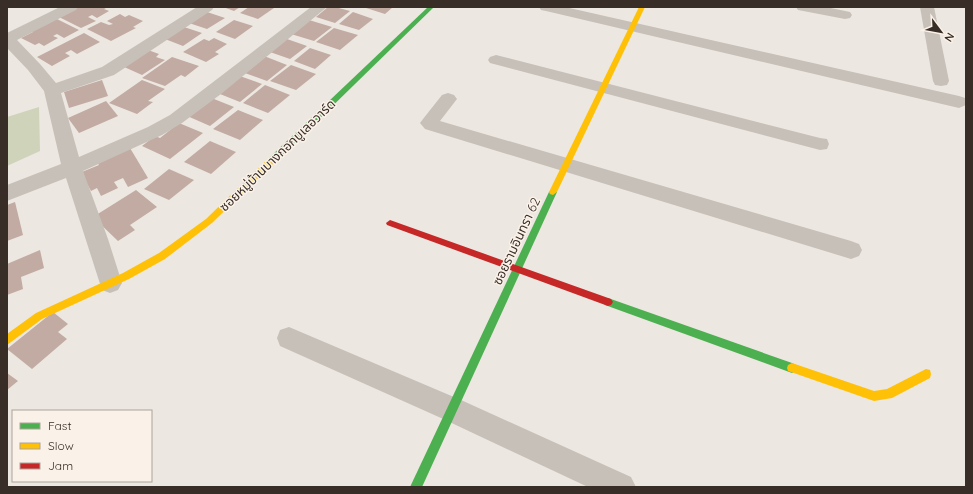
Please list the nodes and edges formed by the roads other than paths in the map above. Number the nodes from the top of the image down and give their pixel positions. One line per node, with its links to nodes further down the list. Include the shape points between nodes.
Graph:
1 (71, 7): 11 (street)
2 (207, 7): 15 (street, via 108,70)
3 (320, 7): 20 (street, via 176,118 138,140)
4 (431, 7): 25 (street, ซอยหมู่บ้านบางกอกบูเลอวาร์ด, via 209,221 154,262)
5 (546, 7): 10 (street)
6 (642, 7): 10 (street, ซอยรามอินทรา 62)
7 (803, 7): 9 (street)
8 (926, 7): 13 (street)
9 (845, 16)
10 (632, 27): 14 (street, ซอยรามอินทรา 62); 17 (street)
11 (7, 39): 15 (street)
12 (496, 60): 14 (street)
13 (941, 81)
14 (602, 88): 18 (street); 19 (street, ซอยรามอินทรา 62)
15 (52, 90): 20 (street)
16 (448, 98): 19 (street, via 429,123 431,125)
17 (959, 102)
18 (820, 144)
19 (566, 164): 23 (street); 24 (street, ซอยรามอินทรา 62)
20 (72, 168): 21 (street); 25 (street, via 98,239)
21 (7, 193)
22 (390, 223): 24 (street)
23 (851, 250)
24 (518, 269): 28 (street, via 874,396 888,394); 29 (street, ซอยรามอินทรา 62)
25 (110, 283): 27 (street, ซอยหมู่บ้านบางกอกบูเลอวาร์ด, via 37,317)
26 (289, 338): 29 (street)
27 (7, 340)
28 (926, 374)
29 (451, 409): 30 (street, ซอยรามอินทรา 62); 31 (street)
30 (416, 487)
31 (621, 487)

